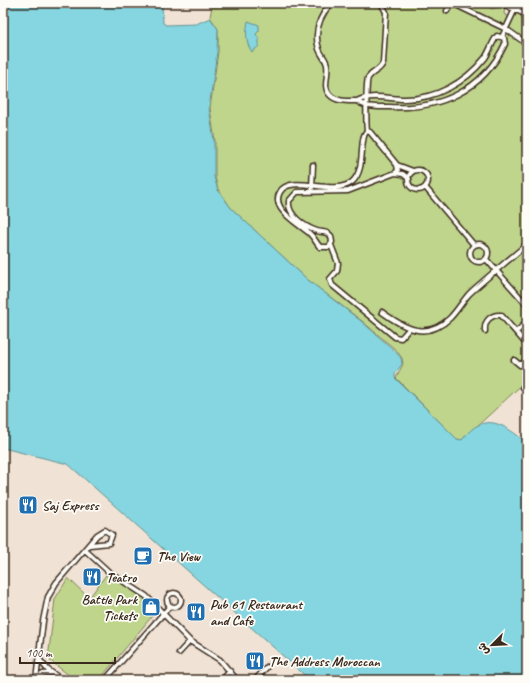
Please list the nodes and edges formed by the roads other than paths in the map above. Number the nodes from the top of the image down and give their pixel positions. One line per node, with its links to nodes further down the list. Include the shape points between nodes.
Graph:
1 (331, 3): 14 (lane, via 320,17 318,32 319,49 327,66 326,89 335,99)
2 (381, 3): 13 (lane, via 386,12 383,63 368,79)
3 (451, 3): 8 (lane); 10 (lane)
4 (501, 3): 7 (lane)
5 (513, 3): 7 (lane)
6 (527, 4): 7 (lane)
7 (515, 9): 9 (lane); 10 (lane)
8 (447, 11)
9 (527, 15)
10 (506, 29): 11 (lane); 12 (lane)
11 (502, 37): 13 (lane, via 495,38 486,56 468,76 446,90 420,98); 15 (lane, via 505,44 487,71 456,96 418,107)
12 (527, 44)
13 (367, 98): 14 (lane); 15 (lane)
14 (357, 101): 15 (lane)
15 (367, 106): 16 (lane)
16 (367, 131): 18 (lane); 22 (lane, via 364,135 359,170 352,182 339,188)
17 (313, 165): 22 (lane)
18 (397, 165): 19 (lane); 20 (lane)
19 (413, 171): 21 (lane); 23 (lane, via 421,170 427,176 427,184)
20 (396, 173): 21 (lane, via 403,174); 24 (lane, via 348,191)
21 (409, 179): 23 (lane, via 414,188)
22 (312, 186): 24 (lane); 27 (lane, via 285,186 278,195 278,201 284,212 313,237 320,247 326,248)
23 (424, 187): 25 (lane)
24 (312, 192): 27 (lane, via 301,191 294,194 289,201 289,209 293,216 304,224 329,234 332,239)
25 (474, 244): 28 (lane, via 480,243 485,246 488,251); 28 (lane, via 470,252 473,259 481,262)
26 (527, 244): 29 (lane)
27 (331, 245): 33 (lane, via 338,263 337,271 330,279 332,285 395,337 401,338)
28 (486, 259): 29 (lane)
29 (496, 271): 30 (lane); 33 (lane, via 443,323 429,329)
30 (527, 305)
31 (382, 312): 33 (lane)
32 (527, 322): 35 (lane)
33 (408, 328)
34 (485, 331): 35 (lane, via 486,322 498,314 503,316)
35 (516, 332): 36 (lane)
36 (527, 345)
37 (514, 360): 38 (lane, via 520,365)
38 (527, 360)
39 (527, 383): 40 (lane)
40 (523, 387)
41 (90, 545): 41 (lane, via 109,543 112,535 108,531 102,531); 42 (lane)
42 (85, 550): 44 (lane, via 114,576 146,596); 47 (lane, via 56,583 48,597)
43 (170, 606): 44 (lane)
44 (164, 613): 45 (lane); 53 (lane)
45 (190, 641): 46 (lane); 49 (lane, via 216,657)
46 (179, 653)
47 (39, 658): 50 (lane); 51 (lane)
48 (267, 667): 56 (lane)
49 (230, 671): 54 (lane); 55 (lane)
50 (52, 673): 51 (lane, via 43,674); 52 (lane)
51 (36, 679)
52 (62, 680)
53 (105, 680)
54 (222, 680)
55 (237, 680)
56 (255, 680)

